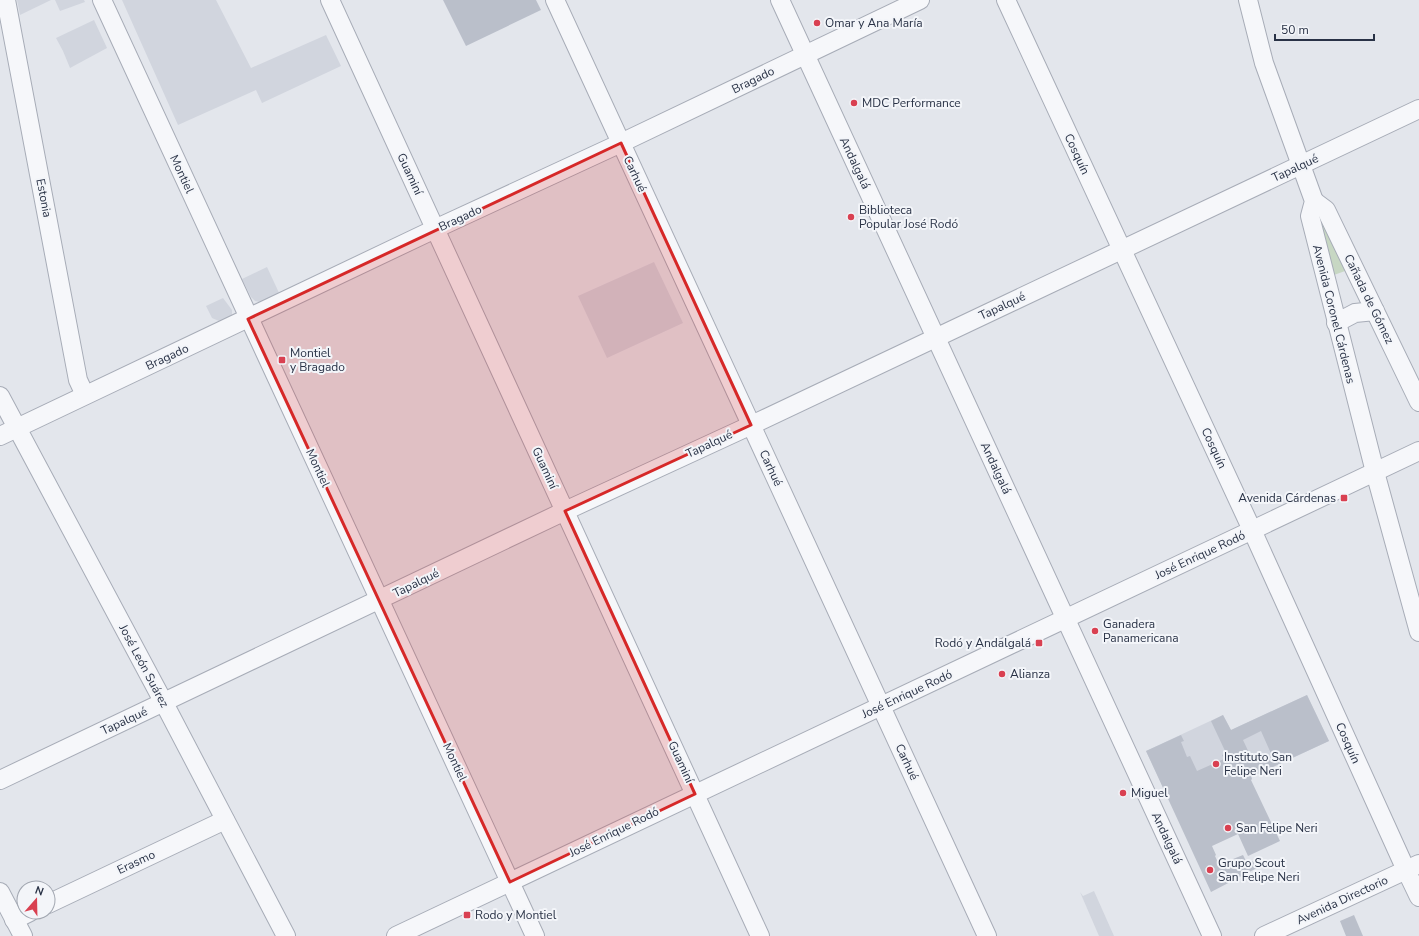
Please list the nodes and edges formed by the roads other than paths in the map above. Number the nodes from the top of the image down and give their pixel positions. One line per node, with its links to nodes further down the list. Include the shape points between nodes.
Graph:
1 (6, 0): 22 (street, Estonia, via 78,380)
2 (102, 0): 19 (street, Montiel)
3 (330, 0): 16 (street, Guaminí)
4 (555, 0): 13 (street, Carhué)
5 (780, 0): 10 (street, Andalgalá)
6 (920, 0): 10 (street, Bragado)
7 (1006, 0): 17 (street, Cosquín)
8 (1234, 0): 11 (street)
9 (1248, 0): 11 (street, Avenida Coronel Cárdenas)
10 (805, 55): 13 (street, Bragado); 21 (street, Andalgalá)
11 (1264, 63): 14 (street, Avenida Coronel Cárdenas)
12 (1419, 109): 14 (street, Tapalqué)
13 (621, 143): 16 (street, Bragado); 25 (street, Carhué)
14 (1302, 165): 15 (street, Avenida Coronel Cárdenas); 17 (street, Tapalqué)
15 (1314, 201): 18 (street, Cañada de Gómez, via 1326,210); 20 (street, Avenida Coronel Cárdenas, via 1310,216)
16 (435, 229): 19 (street, Bragado); 30 (street, Guaminí)
17 (1121, 249): 21 (street, Tapalqué); 31 (street, Cosquín)
18 (1375, 311): 20 (street, via 1355,314); 24 (street, Cañada de Gómez)
19 (248, 319): 22 (street, Bragado); 32 (street, Montiel)
20 (1336, 323): 29 (street, Avenida Coronel Cárdenas)
21 (935, 338): 25 (street, Tapalqué); 33 (street, Andalgalá)
22 (85, 395): 26 (street, Bragado)
23 (0, 396): 26 (street, José León Suárez)
24 (1419, 402)
25 (751, 425): 30 (street, Tapalqué); 36 (street, Carhué)
26 (17, 428): 27 (street, Bragado); 35 (street, José León Suárez)
27 (0, 436)
28 (1419, 451): 29 (street, José Enrique Rodó)
29 (1375, 472): 31 (street, José Enrique Rodó); 34 (street, Avenida Coronel Cárdenas)
30 (565, 511): 32 (street, Tapalqué); 38 (street, Guaminí)
31 (1252, 530): 33 (street, José Enrique Rodó); 40 (street, Cosquín)
32 (380, 600): 35 (street, Tapalqué); 41 (street, Montiel)
33 (1066, 618): 36 (street, José Enrique Rodó); 52 (street, Andalgalá)
34 (1419, 632)
35 (164, 702): 37 (street, Tapalqué); 39 (street, José León Suárez)
36 (882, 706): 38 (street, José Enrique Rodó); 51 (street, Carhué)
37 (0, 780)
38 (695, 794): 41 (street, José Enrique Rodó); 50 (street, Guaminí)
39 (225, 820): 44 (street, Erasmo); 47 (street, José León Suárez)
40 (1412, 867): 43 (street, Cosquín); 53 (street, Avenida Directorio)
41 (510, 882): 48 (street, José Enrique Rodó); 49 (street, Montiel)
42 (0, 892): 45 (street)
43 (1419, 897)
44 (56, 900)
45 (14, 920): 46 (street)
46 (23, 936)
47 (286, 936)
48 (396, 936)
49 (535, 936)
50 (760, 936)
51 (987, 936)
52 (1212, 936)
53 (1264, 936)

